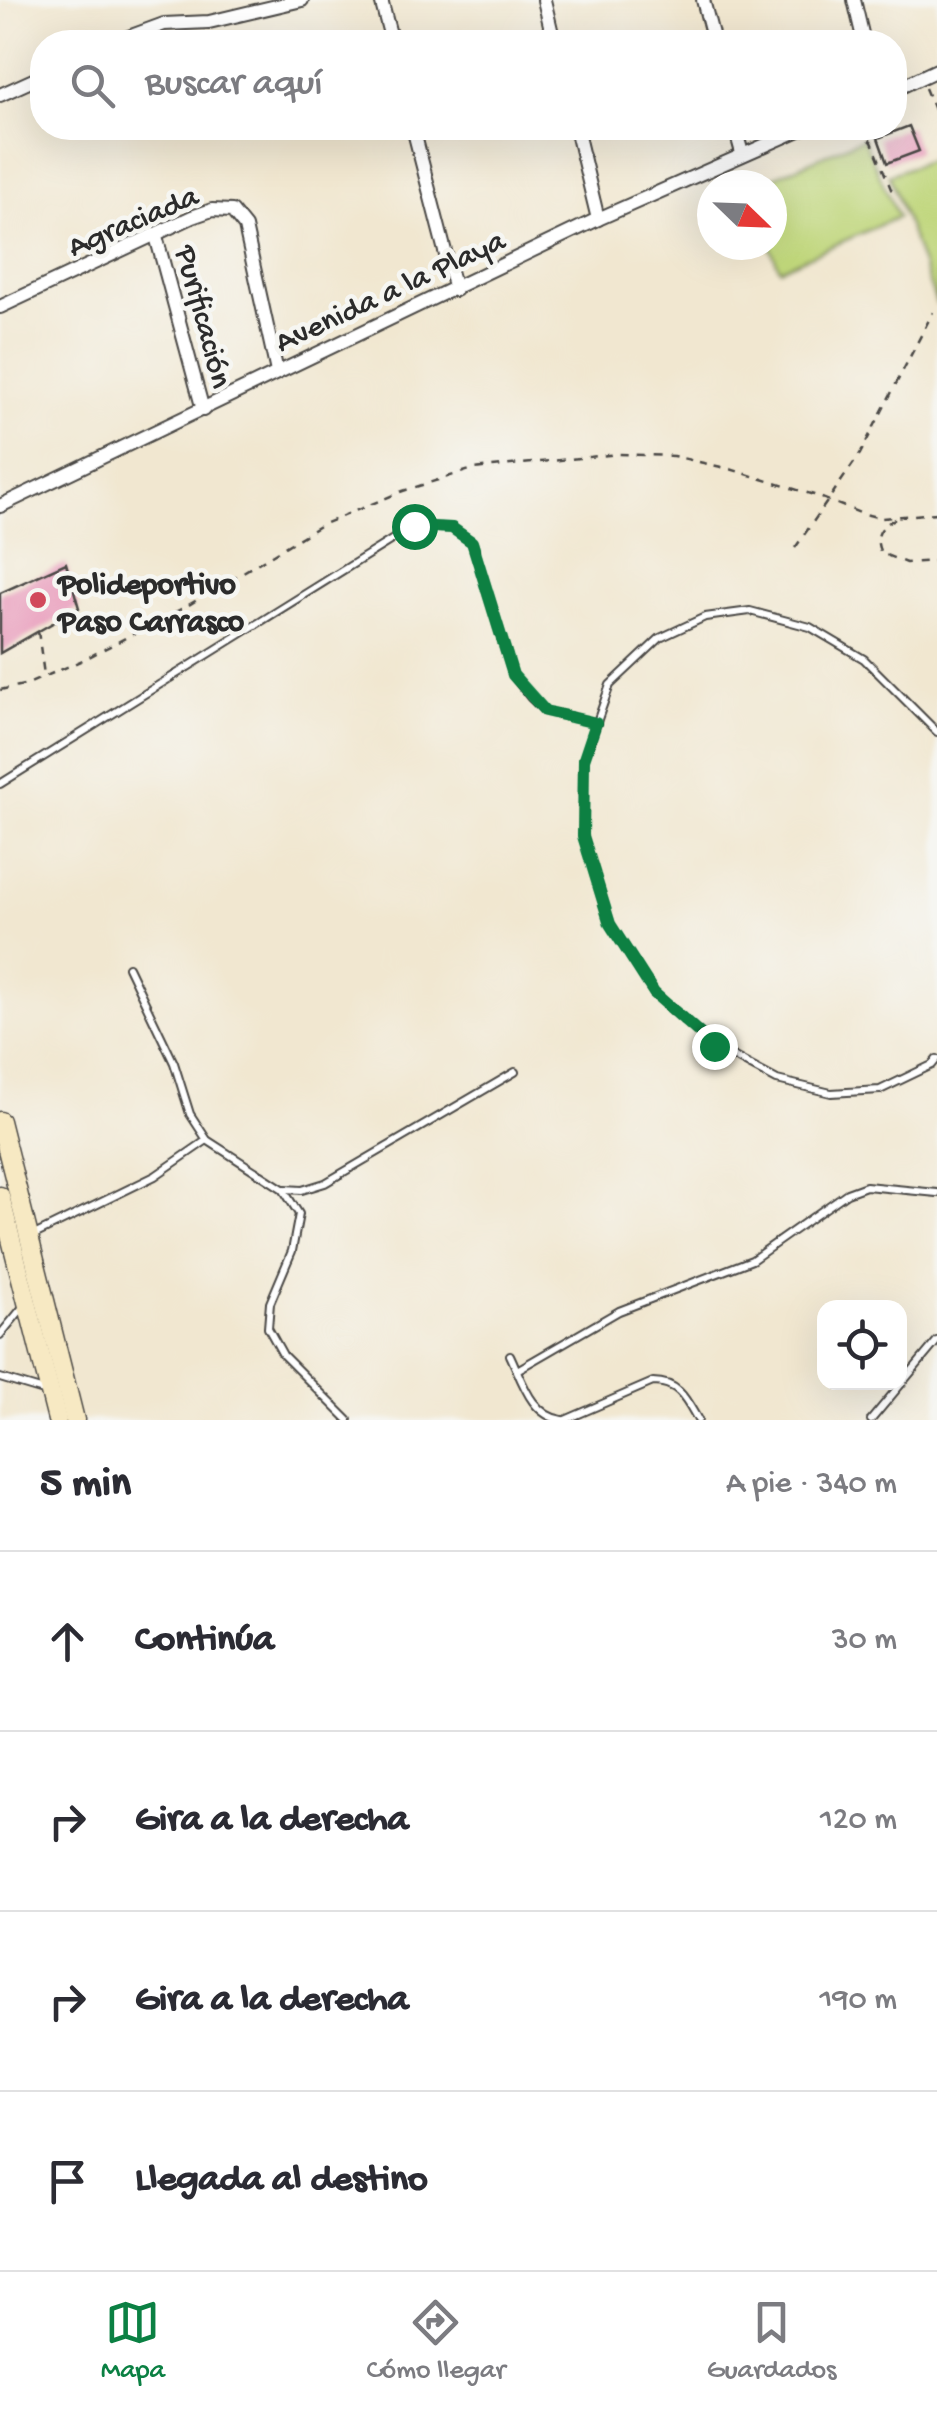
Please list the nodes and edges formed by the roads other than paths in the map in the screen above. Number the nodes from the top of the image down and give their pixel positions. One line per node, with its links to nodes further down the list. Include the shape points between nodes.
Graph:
1 (302, 0): 6 (street)
2 (381, 0): 7 (street)
3 (544, 0): 8 (street)
4 (703, 0): 9 (street)
5 (854, 0): 10 (street)
6 (148, 30)
7 (389, 30)
8 (551, 30)
9 (711, 30)
10 (861, 30)
11 (937, 70): 13 (street)
12 (30, 81): 14 (street)
13 (907, 84)
14 (0, 95)
15 (417, 140): 22 (street)
16 (579, 140): 20 (street)
17 (739, 140): 19 (street)
18 (774, 140): 19 (street, Avenida a la Playa)
19 (742, 153): 20 (street, Avenida a la Playa)
20 (598, 219): 22 (street, Avenida a la Playa)
21 (156, 236): 23 (street, Agraciada); 24 (street, Agraciada, via 212,210 232,211 245,228); 25 (street, Purificación)
22 (454, 290): 24 (street, Avenida a la Playa)
23 (0, 307)
24 (278, 372): 25 (street, Avenida a la Playa)
25 (203, 410): 26 (street, Avenida a la Playa)
26 (0, 506)
27 (596, 723): 28 (lane, via 610,685 660,638 705,617 750,611 810,627 864,659); 29 (lane, via 545,711 513,675 472,542 452,528 414,526); 31 (lane, via 584,759 583,836 610,924 654,993 714,1046 777,1080 831,1094 880,1090)
28 (937, 732)
29 (0, 784)
30 (128, 966): 34 (lane, via 190,1114)
31 (937, 1059)
32 (514, 1072): 35 (lane, via 325,1183)
33 (0, 1122): 38 (main road)
34 (208, 1140): 35 (lane); 38 (lane, via 155,1176)
35 (283, 1189): 48 (lane, via 300,1214 268,1328 283,1354)
36 (937, 1193): 43 (lane, via 866,1186 847,1194 752,1260 619,1310)
37 (0, 1196): 38 (main road)
38 (21, 1241): 39 (main road); 47 (main road)
39 (27, 1302): 40 (lane); 45 (main road)
40 (0, 1335)
41 (937, 1341): 51 (lane)
42 (510, 1355): 43 (lane)
43 (518, 1370): 49 (lane, via 538,1410)
44 (0, 1378): 45 (lane)
45 (50, 1393): 46 (main road)
46 (57, 1420)
47 (75, 1420)
48 (348, 1420)
49 (563, 1420): 50 (lane, via 666,1382)
50 (698, 1420)
51 (870, 1420)

